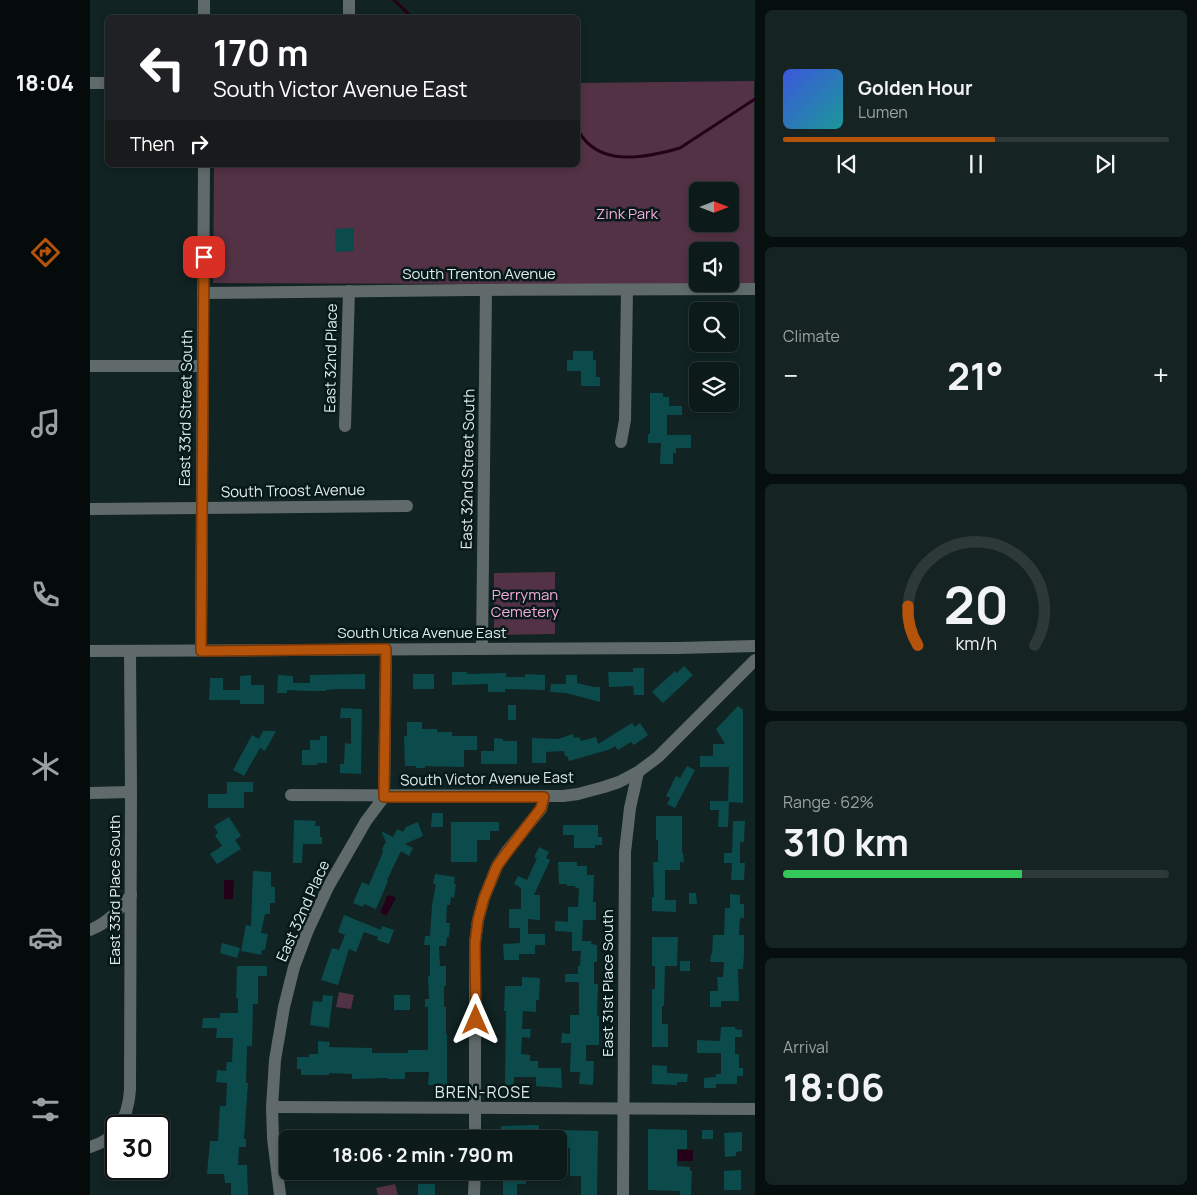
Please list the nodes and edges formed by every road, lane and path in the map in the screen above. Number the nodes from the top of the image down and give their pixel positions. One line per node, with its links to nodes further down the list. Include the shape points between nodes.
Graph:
1 (204, 0): 3 (street)
2 (349, 0): 4 (street)
3 (204, 15)
4 (349, 15)
5 (105, 83): 6 (street)
6 (90, 84)
7 (204, 167): 12 (street, East 33rd Street South)
8 (486, 290): 9 (street, South Trenton Avenue); 11 (street, South Trenton Avenue); 21 (street, East 32nd Street South)
9 (627, 290): 10 (street, South Trenton Avenue); 16 (street, via 625,412)
10 (754, 290)
11 (349, 291): 12 (street, South Trenton Avenue); 15 (street, East 32nd Place)
12 (203, 293): 14 (street, East 33rd Street South)
13 (90, 366): 14 (street)
14 (203, 366): 18 (street, East 33rd Street South)
15 (345, 426)
16 (621, 442)
17 (407, 506): 18 (street, South Troost Avenue)
18 (201, 509): 19 (street, South Troost Avenue); 25 (street, East 33rd Street South)
19 (90, 510)
20 (754, 646): 21 (street, South Utica Avenue East)
21 (482, 648): 22 (street, South Utica Avenue East)
22 (386, 649): 25 (street, South Utica Avenue East); 31 (street)
23 (90, 651): 24 (street, South Utica Avenue East)
24 (130, 651): 25 (street, South Utica Avenue East); 28 (street, East 33rd Place South)
25 (201, 651)
26 (754, 660): 27 (street, South Victor Avenue East)
27 (638, 772): 32 (street, South Victor Avenue East, via 591,792); 37 (street, East 31st Place South, via 625,852)
28 (131, 792): 29 (street); 33 (street, East 33rd Place South)
29 (90, 793)
30 (291, 796): 31 (street, South Victor Avenue East)
31 (384, 797): 32 (street, South Victor Avenue East); 35 (street, East 32nd Place, via 329,884 294,967 275,1060)
32 (544, 797): 36 (street, via 541,808 497,866 478,920 475,943)
33 (131, 895): 34 (street, via 117,914); 39 (street, East 33rd Place South, via 130,1101)
34 (90, 930)
35 (272, 1107): 36 (street); 44 (street, East 32nd Place)
36 (475, 1108): 37 (street); 40 (street)
37 (624, 1108): 38 (street); 46 (street, East 31st Place South)
38 (754, 1109)
39 (124, 1115)
40 (475, 1130)
41 (105, 1141): 42 (street)
42 (90, 1147)
43 (474, 1180): 45 (street)
44 (280, 1195)
45 (474, 1195)
46 (623, 1195)

